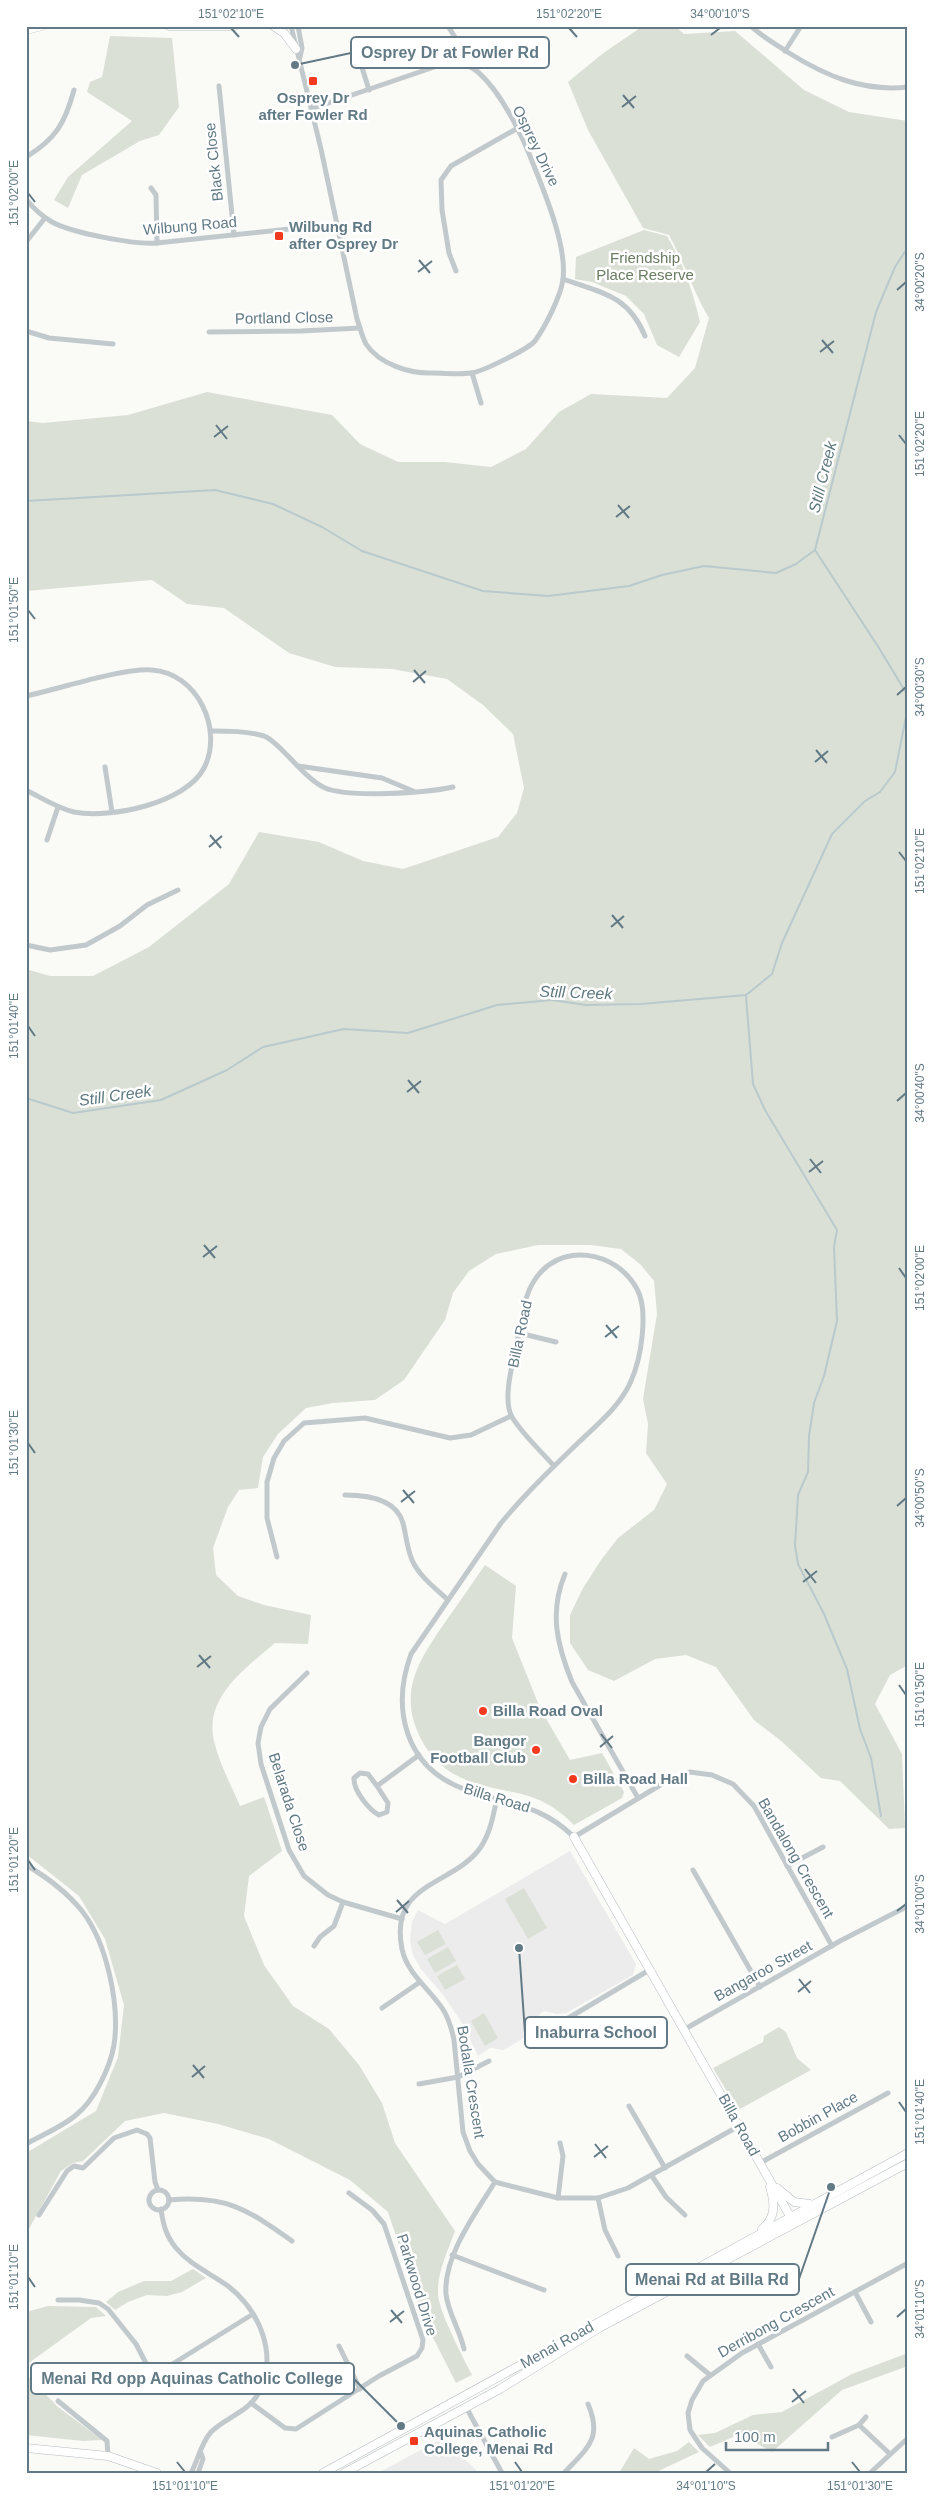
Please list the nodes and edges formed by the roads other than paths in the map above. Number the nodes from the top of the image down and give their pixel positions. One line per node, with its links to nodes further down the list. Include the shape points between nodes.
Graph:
1 (42, 26): 10 (main road)
2 (169, 26): 3 (main road)
3 (234, 26)
4 (273, 26): 12 (main road, via 284,33)
5 (291, 26): 12 (street, Osprey Drive)
6 (298, 26): 14 (street, Osprey Drive, via 302,48)
7 (448, 26): 15 (street, via 456,39)
8 (751, 26): 13 (street)
9 (801, 26): 13 (street)
10 (26, 30)
11 (355, 45): 19 (street)
12 (296, 50): 14 (street, Osprey Drive)
13 (785, 51): 17 (street, via 815,69 849,83 875,88)
14 (300, 58): 20 (street, Osprey Drive)
15 (462, 62): 19 (street, via 443,64); 21 (street, Osprey Drive, via 492,87)
16 (219, 86): 27 (street, Black Close)
17 (908, 87)
18 (74, 90): 22 (street, via 57,132)
19 (369, 90): 20 (street)
20 (311, 109): 26 (street, Osprey Drive)
21 (516, 129): 30 (street, via 451,166 441,180 449,253); 31 (street, Osprey Drive, via 548,200 561,248)
22 (26, 157)
23 (151, 188): 29 (street, via 156,195)
24 (26, 199): 25 (street, Wilbung Road)
25 (46, 218): 28 (street); 29 (street, Wilbung Road, via 63,226 126,242)
26 (337, 224): 27 (street, Wilbung Road); 32 (street, Osprey Drive)
27 (234, 235): 29 (street, Wilbung Road)
28 (26, 242)
29 (157, 243)
30 (456, 272)
31 (563, 279): 35 (street, via 623,302 637,318); 37 (street, Osprey Drive, via 556,301 534,342)
32 (360, 328): 34 (street, Portland Close); 37 (street, Osprey Drive, via 366,344 382,360 403,369 426,374)
33 (26, 332): 36 (street, via 50,338)
34 (209, 332)
35 (645, 336)
36 (113, 344)
37 (472, 373): 38 (street)
38 (481, 403)
39 (26, 696): 40 (street, via 125,673 154,670 177,678 190,688 208,714)
40 (211, 731): 41 (street, via 266,737); 47 (street, via 210,751 204,768 193,783 164,800)
41 (297, 766): 45 (street, via 382,778); 45 (street, via 324,788 347,793)
42 (105, 767): 47 (street)
43 (453, 787): 45 (street)
44 (26, 790): 46 (street)
45 (416, 792)
46 (58, 807): 47 (street, via 92,814); 48 (street)
47 (112, 812)
48 (47, 840)
49 (178, 890): 50 (street, via 146,905 120,926 86,945 50,950)
50 (26, 946)
51 (519, 1333): 52 (street); 53 (street, Billa Road, via 510,1380); 54 (street, Billa Road, via 534,1281 545,1267 562,1258 591,1254 612,1262 638,1290 643,1320 639,1358 631,1382 605,1417)
52 (556, 1342)
53 (511, 1416): 54 (street); 56 (street, via 471,1435 450,1438 365,1418 304,1423 284,1441 266,1482 267,1518)
54 (554, 1466): 58 (street, Billa Road, via 501,1523)
55 (345, 1495): 58 (street, via 370,1496 390,1504 402,1520 413,1562 425,1579)
56 (277, 1557)
57 (565, 1574): 63 (street, via 555,1614 556,1636 564,1662 572,1682)
58 (448, 1600): 60 (street, Billa Road, via 411,1654 405,1671 401,1702 405,1728)
59 (307, 1673): 69 (street, Belarada Close, via 265,1717 259,1734 260,1758 295,1864 316,1887)
60 (419, 1755): 61 (street); 62 (street, Billa Road, via 442,1778 464,1789)
61 (377, 1786): 61 (street, via 389,1808 383,1815 374,1813 370,1808 355,1786 354,1778 360,1773 368,1774)
62 (498, 1798): 64 (street, Billa Road, via 537,1811); 71 (street, Bodalla Crescent, via 492,1822 477,1852 470,1860 418,1892)
63 (638, 1798): 64 (street, Bandalong Crescent); 67 (street, Bandalong Crescent, via 690,1772 712,1775 733,1784 754,1806)
64 (574, 1837): 74 (main road, Billa Road)
65 (823, 1847): 67 (street)
66 (26, 1865): 86 (street, via 62,1888 92,1925 110,1976 114,2028 114,2046 107,2065 83,2108 76,2116)
67 (787, 1866): 73 (street, Bandalong Crescent)
68 (693, 1870): 76 (street)
69 (343, 1902): 71 (street, Belarada Close); 72 (street, via 334,1926)
70 (908, 1906): 73 (street, Bangaroo Street)
71 (402, 1918): 75 (street, Bodalla Crescent, via 402,1951 406,1963)
72 (314, 1946)
73 (832, 1946): 76 (street, Bangaroo Street)
74 (650, 1970): 78 (street, via 560,2023); 79 (main road, Billa Road)
75 (420, 1982): 77 (street); 81 (street, Bodalla Crescent, via 443,2010 451,2026)
76 (760, 1987): 79 (street, Bangaroo Street)
77 (382, 2008)
78 (548, 2025)
79 (685, 2029): 85 (main road, Billa Road)
80 (489, 2061): 81 (street)
81 (458, 2077): 82 (street); 94 (street, Bodalla Crescent, via 466,2142 478,2164)
82 (419, 2084)
83 (888, 2093): 89 (street, Bobbin Place)
84 (628, 2106): 91 (street)
85 (739, 2126): 89 (main road, Billa Road); 91 (street)
86 (26, 2144)
87 (560, 2144): 97 (street, via 563,2156)
88 (908, 2153): 100 (main road, Menai Road)
89 (760, 2163): 92 (main road, Billa Road)
90 (908, 2163): 101 (main road, Menai Road)
91 (664, 2168): 93 (street)
92 (765, 2172): 100 (main road, via 790,2199); 105 (main road, Billa Road); 108 (main road, via 773,2198 773,2214 767,2225)
93 (652, 2176): 98 (street); 104 (street, via 666,2197)
94 (495, 2182): 97 (street); 109 (street)
95 (158, 2190): 99 (street, via 166,2192); 102 (street, via 150,2195 150,2202 155,2209); 103 (street, via 147,2134 137,2130 127,2132 114,2138 83,2168 74,2166 66,2171)
96 (349, 2193): 123 (street, Parkwood Drive, via 372,2210 384,2224 423,2340 417,2356)
97 (558, 2198): 98 (street)
98 (598, 2198): 110 (street, via 605,2230)
99 (169, 2200): 102 (street); 107 (street, via 224,2201 252,2214)
100 (812, 2204): 105 (main road, Menai Road)
101 (824, 2208): 105 (main road, Menai Road, via 801,2216); 106 (main road, Menai Road)
102 (161, 2209): 115 (street, via 165,2230 176,2248 237,2294)
103 (39, 2215)
104 (685, 2215)
105 (790, 2216): 106 (main road, Menai Road, via 785,2225); 108 (main road, Menai Road)
106 (770, 2236): 128 (main road, Menai Road, via 591,2333)
107 (292, 2241)
108 (742, 2243): 124 (main road, Menai Road)
109 (452, 2255): 112 (street); 119 (street, via 446,2293)
110 (618, 2256)
111 (908, 2262): 113 (street, Derribong Crescent)
112 (544, 2290)
113 (855, 2292): 116 (street); 117 (street, Derribong Crescent)
114 (58, 2300): 115 (street, via 99,2303 108,2309 136,2344 148,2367 157,2370 166,2368)
115 (253, 2314): 126 (street, via 268,2355 264,2379)
116 (871, 2322)
117 (758, 2344): 121 (street); 122 (street, Derribong Crescent)
118 (339, 2346): 123 (street)
119 (464, 2349)
120 (687, 2356): 122 (street)
121 (771, 2367)
122 (710, 2375): 144 (street, Derribong Crescent, via 692,2400 688,2421 694,2438)
123 (360, 2388): 126 (street, Parkwood Drive, via 296,2429 285,2428)
124 (461, 2397): 128 (main road); 140 (main road, Menai Road)
125 (58, 2401): 136 (street, via 107,2441)
126 (252, 2403): 134 (street, via 212,2432)
127 (588, 2404): 143 (street, via 595,2431 590,2443)
128 (466, 2407): 141 (main road, Menai Road); 142 (street)
129 (866, 2417): 130 (street)
130 (859, 2425): 131 (street); 135 (street)
131 (832, 2437)
132 (908, 2438): 135 (street)
133 (26, 2448): 136 (main road)
134 (201, 2453): 138 (street); 139 (street, via 203,2459)
135 (890, 2454): 145 (street)
136 (108, 2456): 137 (main road)
137 (158, 2473)
138 (191, 2473)
139 (198, 2473)
140 (323, 2473)
141 (344, 2473)
142 (502, 2473)
143 (564, 2473)
144 (730, 2473)
145 (870, 2473)

